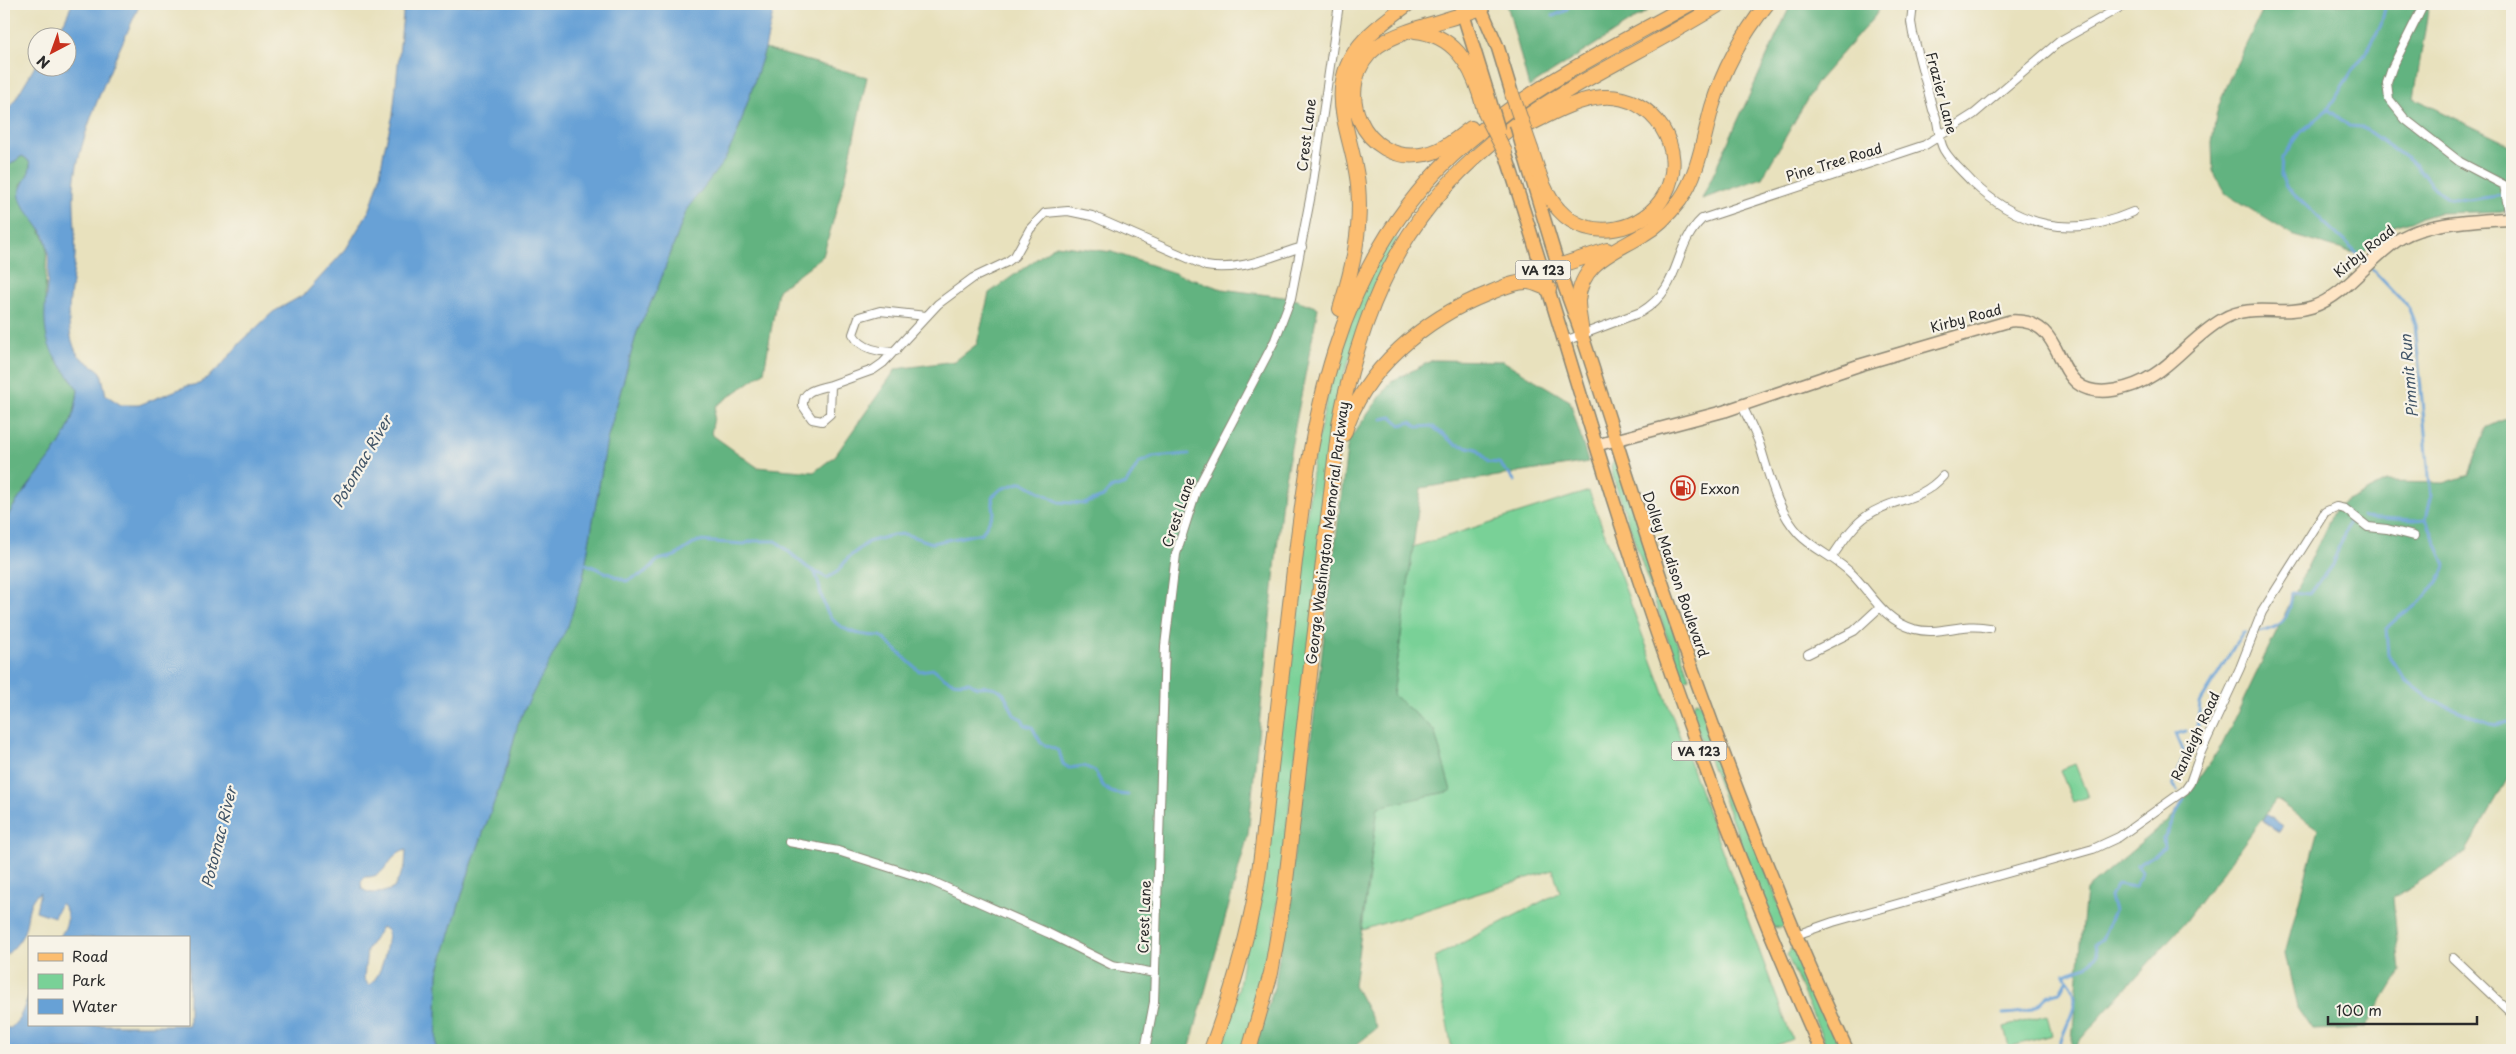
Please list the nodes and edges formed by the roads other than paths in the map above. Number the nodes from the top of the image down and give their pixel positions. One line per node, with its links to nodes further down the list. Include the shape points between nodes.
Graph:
1 (1339, 4): 22 (street, Crest Lane)
2 (1408, 4): 30 (highway, via 1361,42 1349,58 1343,77 1342,108 1357,174 1359,222 1355,257 1339,311)
3 (1690, 4): 12 (highway, George Washington Memorial Parkway)
4 (1720, 4): 16 (highway, George Washington Memorial Parkway, via 1554,98)
5 (1768, 4): 21 (highway, via 1744,37 1726,70 1685,192 1658,224)
6 (1913, 4): 15 (street, Frazier Lane, via 1913,34)
7 (2126, 4): 15 (street, Pine Tree Road, via 2060,41 1974,114)
8 (2424, 4): 20 (street, via 2392,68 2387,83 2389,99 2405,119 2460,162 2501,183 2506,190)
9 (1480, 6): 10 (highway); 14 (main road)
10 (1462, 9): 11 (highway); 13 (main road)
11 (1412, 31): 12 (highway, via 1377,47 1362,64 1355,81 1354,100 1361,123 1374,140 1392,151 1414,156 1434,152); 13 (highway, via 1434,36 1458,50)
12 (1547, 83): 30 (highway, George Washington Memorial Parkway, via 1478,133 1414,197 1364,274 1349,306)
13 (1483, 93): 18 (highway, bridge, via 1486,113)
14 (1512, 94): 17 (highway, bridge)
15 (1940, 136): 19 (street, Frazier Lane, via 1943,150 1979,188 1997,203 2028,220 2079,228 2114,221); 27 (street, Pine Tree Road, via 1905,153 1707,216 1690,233 1662,297 1641,312)
16 (1490, 144): 17 (highway, via 1584,101 1621,98 1642,107 1662,128 1672,155 1670,178 1662,199 1641,220 1622,228 1592,229 1570,220 1558,209); 36 (highway, George Washington Memorial Parkway, via 1424,211 1385,274 1367,317 1353,364)
17 (1528, 151): 23 (main road, Dolley Madison Boulevard / VA 123)
18 (1507, 158): 24 (main road, VA 123)
19 (2133, 212)
20 (2510, 216): 32 (main road, Kirby Road, via 2418,231 2401,238 2333,295 2312,307 2293,311 2252,309 2232,314 2163,370 2122,388 2105,391 2081,386 2066,372 2046,331 2030,322 2017,320 1911,349)
21 (1624, 245): 23 (highway); 27 (highway, via 1597,261 1586,275 1578,301)
22 (1302, 247): 26 (street, via 1242,265 1218,268 1092,216 1054,210 1038,218 1022,248 1011,259 966,283); 48 (street, Crest Lane, via 1283,323 1196,491 1176,554 1165,646)
23 (1558, 266): 24 (highway); 27 (main road, Dolley Madison Boulevard / VA 123)
24 (1543, 271): 25 (main road, VA 123)
25 (1549, 289): 28 (main road, VA 123); 36 (highway, via 1528,282 1513,284 1464,303 1410,339 1358,402 1348,420)
26 (926, 316): 29 (street); 29 (street, via 880,311 859,317 853,334 862,345)
27 (1582, 334): 28 (street, Pine Tree Road); 33 (main road, Dolley Madison Boulevard / VA 123)
28 (1565, 341): 34 (main road, VA 123)
29 (896, 351): 31 (street, via 873,370)
30 (1332, 358): 51 (highway, George Washington Memorial Parkway, via 1318,412 1302,502 1256,891 1237,969)
31 (831, 385): 31 (street, via 805,395 803,406 812,419 822,421 830,414)
32 (1742, 406): 33 (main road, Kirby Road); 38 (street, via 1783,512 1800,535)
33 (1616, 440): 34 (main road, Kirby Road); 42 (main road, Dolley Madison Boulevard / VA 123)
34 (1597, 445): 43 (main road, VA 123)
35 (1943, 476): 38 (street, via 1926,492 1868,514 1847,535)
36 (1331, 478): 52 (highway, George Washington Memorial Parkway, via 1284,898 1272,966)
37 (2414, 536): 45 (street, Ranleigh Road, via 2368,527 2345,509 2336,507 2325,512 2260,617 2190,783 2119,838 2093,849)
38 (1832, 557): 39 (street, via 1860,583)
39 (1879, 608): 40 (street, via 1891,618 1917,630 1975,625); 41 (street, via 1854,631)
40 (1989, 628)
41 (1808, 654)
42 (1699, 687): 43 (main road); 45 (main road, Dolley Madison Boulevard / VA 123)
43 (1678, 694): 46 (main road, VA 123)
44 (789, 842): 48 (street, via 838,851 929,880 1048,932 1112,965)
45 (1796, 935): 46 (main road); 54 (main road, Dolley Madison Boulevard / VA 123)
46 (1775, 944): 53 (main road, VA 123)
47 (2453, 958): 49 (street)
48 (1155, 973): 50 (street, Crest Lane)
49 (2512, 1014)
50 (1146, 1050)
51 (1211, 1050)
52 (1250, 1050)
53 (1821, 1050)
54 (1847, 1050)

